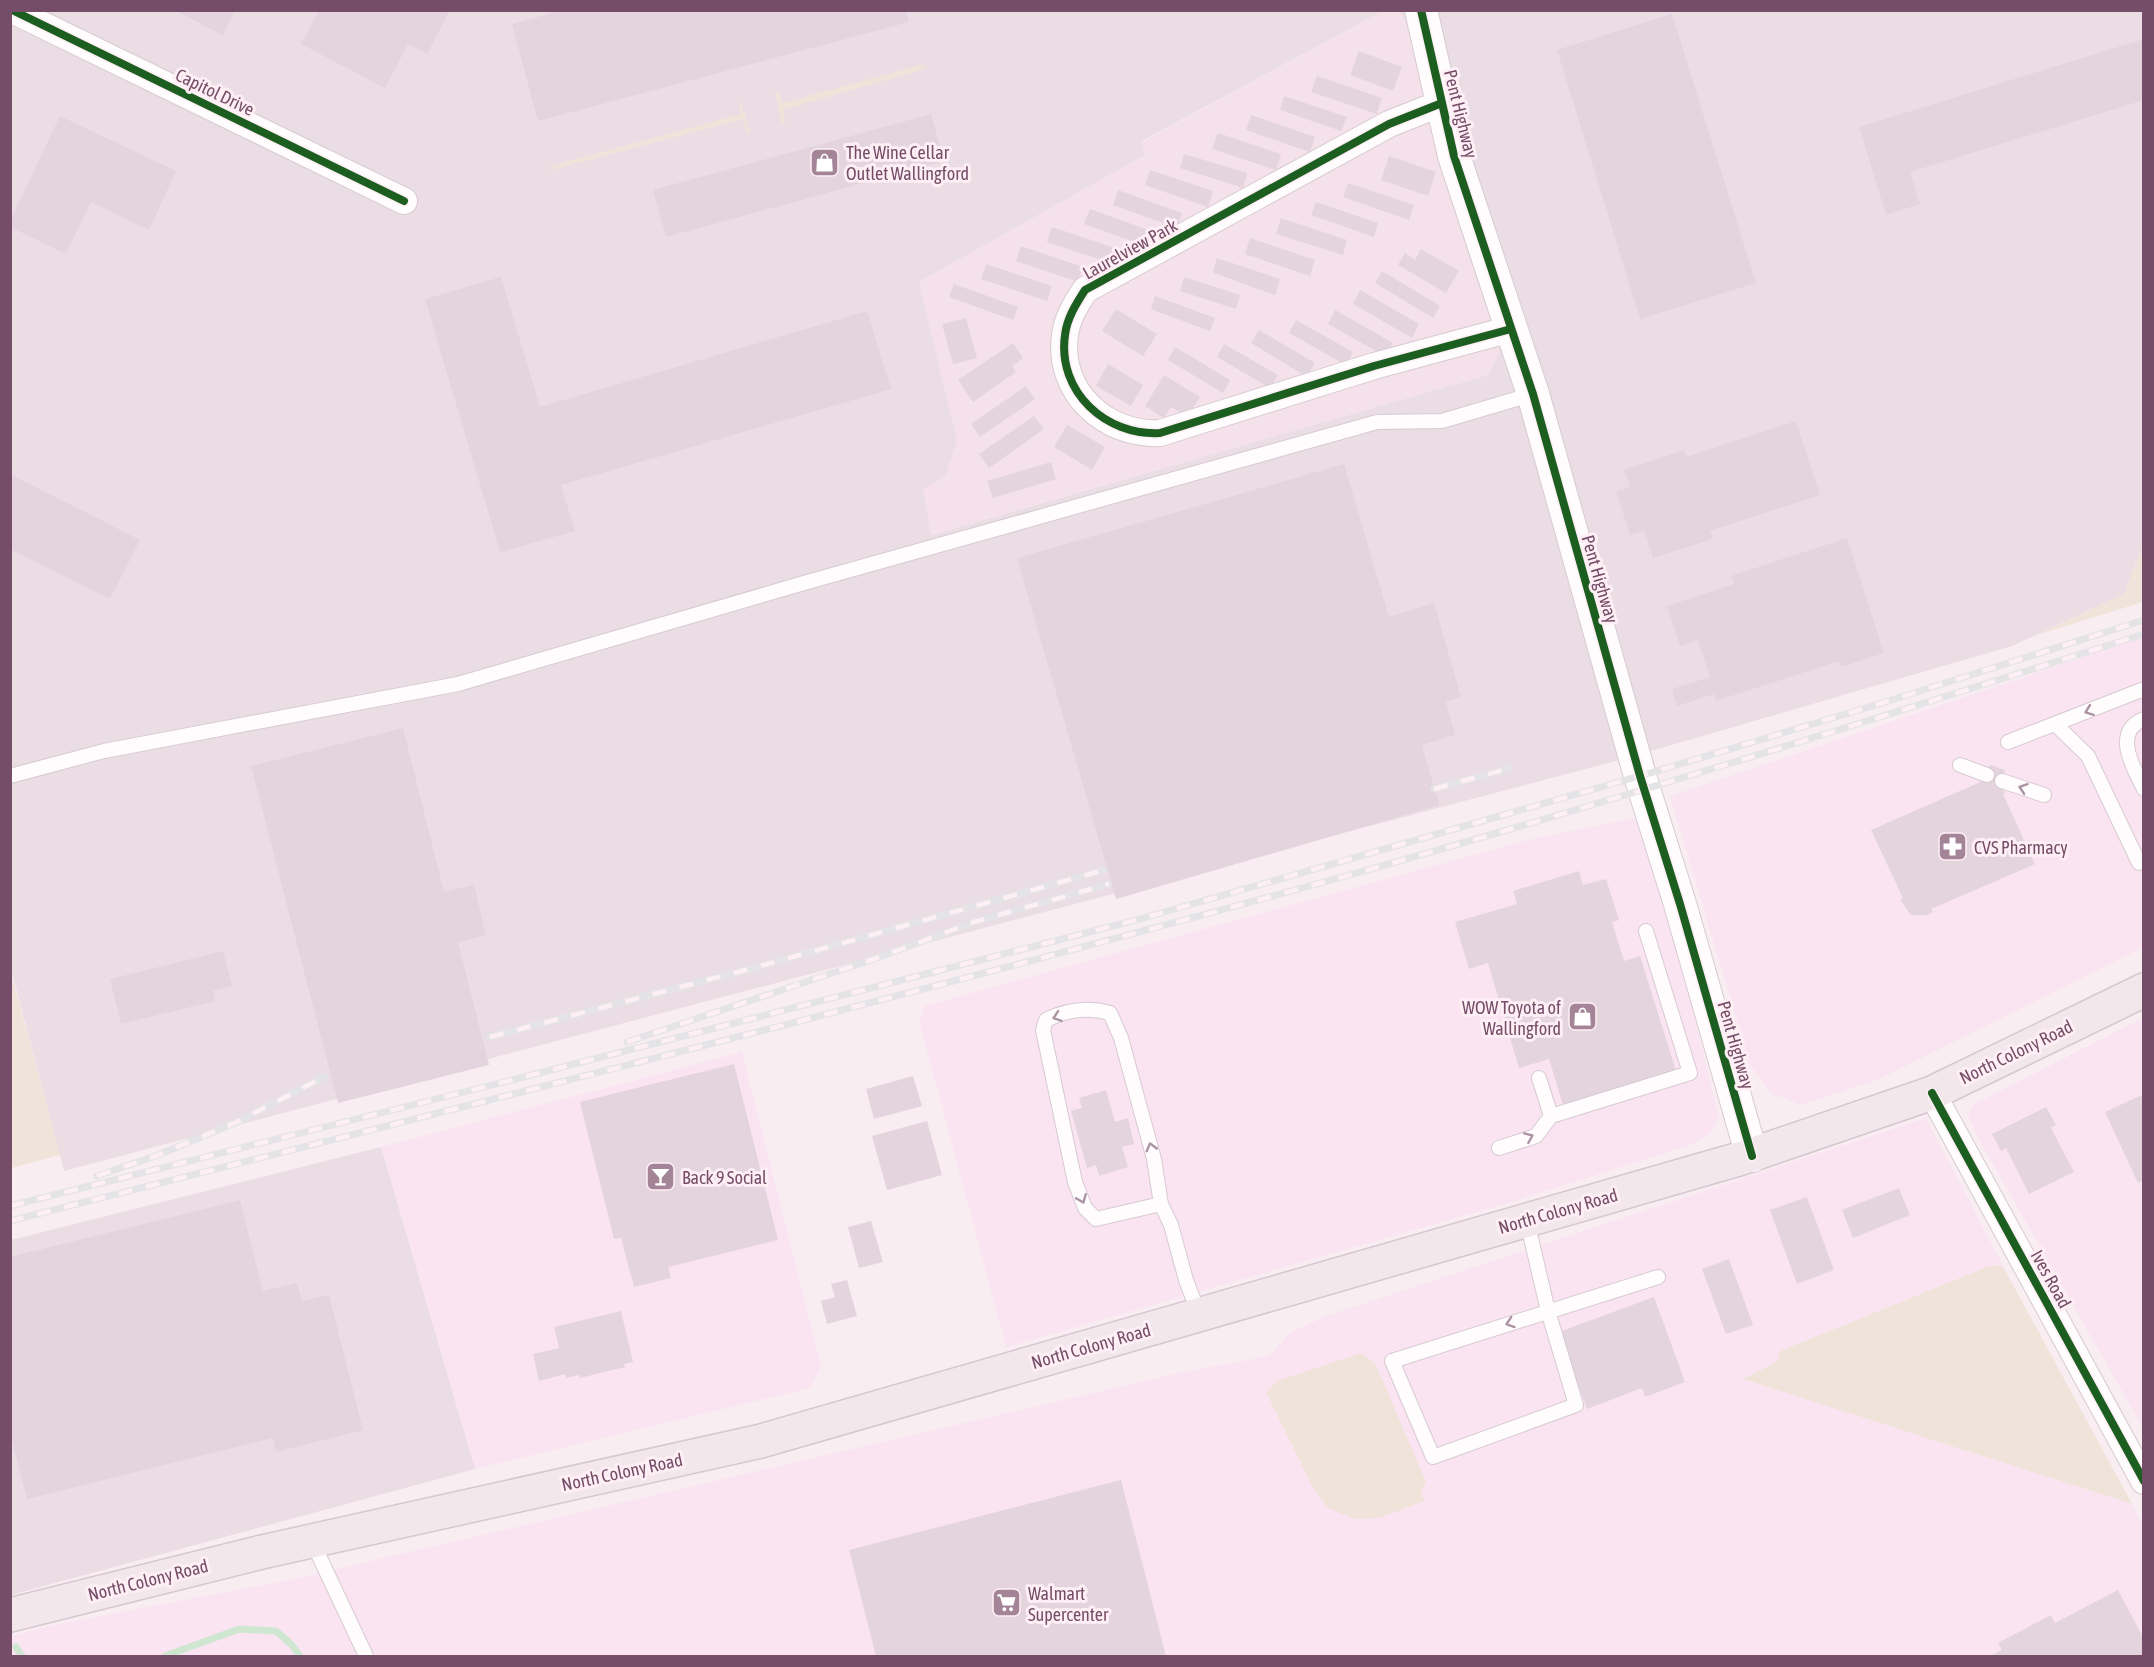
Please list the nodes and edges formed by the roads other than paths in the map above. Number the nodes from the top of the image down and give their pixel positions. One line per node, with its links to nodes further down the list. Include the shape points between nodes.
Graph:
1 (12, 10): 4 (street, Capitol Drive)
2 (1420, 10): 3 (street, Pent Highway)
3 (1442, 103): 5 (street, Pent Highway, via 1454,156); 5 (street, Laurelview Park, via 1389,124 1085,290 1067,324 1064,347 1068,372 1080,398 1101,418 1132,432 1160,433 1374,366)
4 (404, 201)
5 (1511, 329): 6 (street, Pent Highway)
6 (1533, 394): 13 (lane, via 1442,421 1377,422 458,684 104,751); 24 (street, Pent Highway)
7 (2142, 695): 9 (lane, one-way to 9)
8 (2144, 719): 15 (lane, via 2127,731 2125,742)
9 (2055, 724): 10 (lane); 17 (lane, via 2088,756)
10 (2008, 742)
11 (1960, 765): 12 (lane)
12 (1987, 775)
13 (10, 776)
14 (2002, 780): 16 (lane, one-way to 14)
15 (2144, 789)
16 (2044, 795)
17 (2139, 863)
18 (1646, 930): 22 (lane, via 1690,1073)
19 (2144, 990): 21 (main road, North Colony Road)
20 (1539, 1078): 22 (lane)
21 (1932, 1093): 24 (main road, North Colony Road); 30 (street, Ives Road)
22 (1551, 1116): 23 (lane, one-way to 22, via 1536,1136)
23 (1499, 1148)
24 (1752, 1155): 26 (main road, North Colony Road)
25 (1161, 1204): 25 (lane, one-way to 25, via 1154,1159 1121,1038 1110,1013 1092,1008 1046,1020 1043,1030 1075,1182 1085,1208 1096,1219); 29 (lane)
26 (1527, 1220): 28 (lane); 29 (main road, North Colony Road)
27 (1658, 1277): 28 (lane)
28 (1548, 1311): 28 (lane, one-way to 28, via 1392,1361 1433,1457 1576,1405)
29 (1199, 1314): 31 (main road, North Colony Road, via 760,1441)
30 (2144, 1481)
31 (312, 1541): 32 (main road, North Colony Road); 33 (lane)
32 (10, 1615)
33 (366, 1656)

